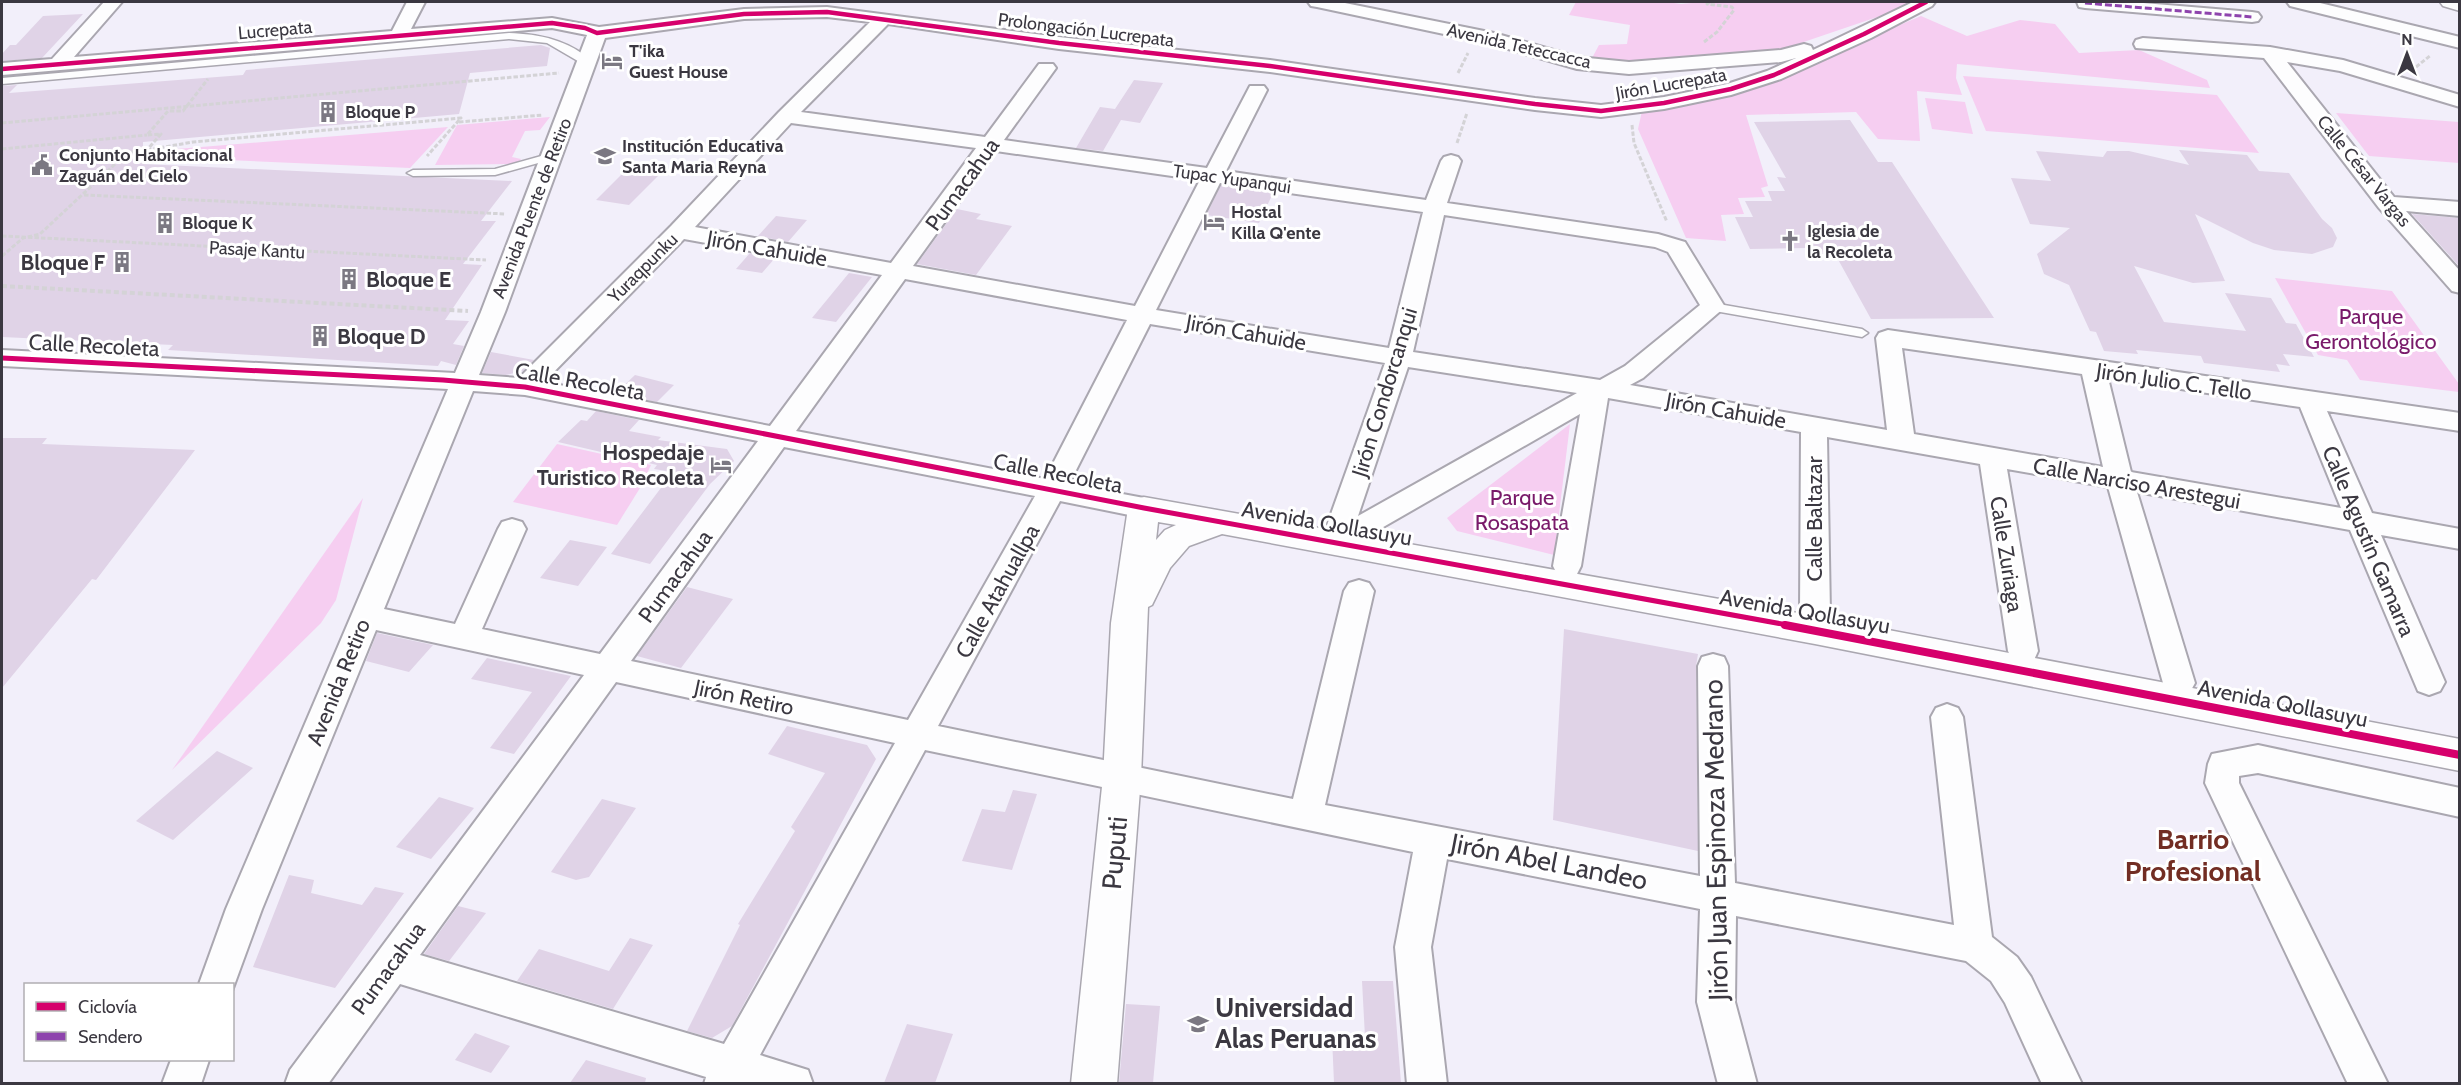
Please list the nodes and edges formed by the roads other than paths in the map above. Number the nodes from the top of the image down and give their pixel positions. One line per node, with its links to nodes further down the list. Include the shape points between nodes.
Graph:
1 (113, 2): 19 (street)
2 (416, 2): 15 (street)
3 (560, 2): 12 (street)
4 (1317, 2): 14 (street, Avenida Teteccacca, via 1477,36 1577,63 1629,68 1781,56)
5 (1926, 2): 14 (street)
6 (2296, 2): 16 (street)
7 (2450, 2): 9 (main road)
8 (2085, 3): 11 (street)
9 (2460, 5)
10 (882, 12): 13 (street, Prolongación Lucrepata, via 744,14); 25 (street, Prolongación Lucrepata, via 1059,43); 27 (street, Yuraqpunku)
11 (2252, 17)
12 (552, 23): 13 (street, Prolongación Lucrepata); 15 (street, Lucrepata)
13 (597, 33): 20 (street, Avenida Puente de Retiro)
14 (1864, 34): 25 (street, Jirón Lucrepata, via 1774,75 1731,89 1630,107 1601,111)
15 (399, 35): 19 (street, Lucrepata)
16 (2460, 43)
17 (2143, 44): 18 (street)
18 (2270, 53): 26 (street, via 2343,66); 33 (street, Calle César Vargas)
19 (58, 64): 22 (street, Lucrepata)
20 (585, 66): 23 (lane, via 561,44 538,37 509,36); 29 (street, Avenida Puente de Retiro)
21 (1046, 68): 28 (street, Pumacahua)
22 (2, 69)
23 (2, 81)
24 (1257, 90): 32 (street, Calle Atahuallpa)
25 (1474, 94)
26 (2460, 101)
27 (786, 116): 28 (street, Tupac Yupanqui); 36 (street, Yuraqpunku)
28 (990, 144): 32 (street, Tupac Yupanqui); 37 (street, Pumacahua)
29 (552, 156): 31 (lane, via 495,172); 45 (street, Avenida Puente de Retiro)
30 (1451, 161): 34 (street, Jirón Condorcanqui)
31 (413, 173)
32 (1213, 177): 34 (street, Tupac Yupanqui); 40 (street, Calle Atahuallpa)
33 (2387, 204): 35 (street); 38 (street, Calle César Vargas)
34 (1435, 206): 39 (street, Tupac Yupanqui, via 1658,241 1677,248); 43 (street, Jirón Condorcanqui)
35 (2460, 209)
36 (679, 231): 37 (street, Jirón Cahuide); 46 (street, Yuraqpunku)
37 (897, 271): 40 (street, Jirón Cahuide); 51 (street, Pumacahua)
38 (2460, 286)
39 (1713, 307): 41 (lane); 47 (street, via 1634,372)
40 (1142, 315): 43 (street, Jirón Cahuide); 55 (street, Calle Atahuallpa)
41 (1862, 333)
42 (2, 358): 45 (street, Calle Recoleta)
43 (1399, 358): 47 (street, Jirón Cahuide); 61 (street, Jirón Condorcanqui)
44 (2093, 369): 48 (street, Jirón Julio C. Tello); 52 (street, Jirón Julio C. Tello, via 1888,338); 54 (street)
45 (465, 382): 46 (street, Calle Recoleta); 65 (street, Avenida Retiro)
46 (525, 387): 51 (street, Calle Recoleta)
47 (1600, 392): 50 (street, Jirón Cahuide); 61 (street); 62 (street)
48 (2310, 401): 49 (street, Jirón Julio C. Tello); 58 (street, Calle Agustín Gamarra)
49 (2460, 422)
50 (1814, 425): 52 (street, Calle Narciso Arestegui); 64 (street, Calle Baltazar)
51 (777, 436): 55 (street, Calle Recoleta); 70 (street, Pumacahua)
52 (1902, 441): 53 (street, Calle Narciso Arestegui)
53 (1992, 457): 54 (street, Calle Narciso Arestegui); 68 (street, Calle Zuriaga)
54 (2119, 479): 58 (street, Calle Narciso Arestegui); 72 (street)
55 (1053, 489): 56 (street, Calle Recoleta); 74 (street, Calle Atahuallpa)
56 (1144, 508): 57 (main road, Avenida Qollasuyu); 66 (main road, Puputi)
57 (1220, 522): 61 (main road, Avenida Qollasuyu); 66 (main road, Puputi, via 1177,538 1167,548)
58 (2361, 523): 60 (street, Calle Narciso Arestegui); 71 (street, Calle Agustín Gamarra)
59 (512, 530): 67 (street)
60 (2460, 539)
61 (1335, 542): 75 (main road, Avenida Qollasuyu)
62 (1567, 566)
63 (1359, 591): 78 (street)
64 (1815, 614)
65 (365, 616): 67 (street, Jirón Retiro); 83 (street, Avenida Retiro)
66 (1128, 623): 76 (main road, Puputi)
67 (464, 637): 70 (street, Jirón Retiro)
68 (2023, 651)
69 (1713, 666): 80 (street, Jirón Juan Espinoza Medrano)
70 (608, 668): 74 (street, Jirón Retiro); 82 (street, Pumacahua)
71 (2429, 682)
72 (2179, 683)
73 (1947, 717): 81 (street)
74 (916, 735): 76 (street, Jirón Retiro); 85 (street, Calle Atahuallpa)
75 (2460, 755)
76 (1122, 777): 78 (street, Jirón Abel Landeo); 89 (main road, Puputi)
77 (2457, 806): 93 (street, via 2258,759 2224,764 2222,783)
78 (1306, 816): 79 (street, Jirón Abel Landeo)
79 (1433, 840): 80 (street, Jirón Abel Landeo); 90 (street, via 1413,947)
80 (1718, 894): 81 (street, Jirón Abel Landeo); 91 (street, Jirón Juan Espinoza Medrano, via 1716,1002)
81 (1975, 946): 92 (street, via 2004,969 2018,990)
82 (392, 964): 85 (street); 87 (street, Pumacahua)
83 (217, 983)
84 (189, 1061): 86 (street)
85 (727, 1074): 88 (street)
86 (182, 1083)
87 (304, 1083)
88 (794, 1083)
89 (1094, 1083)
90 (1427, 1083)
91 (1738, 1083)
92 (2063, 1083)
93 (2369, 1083)

